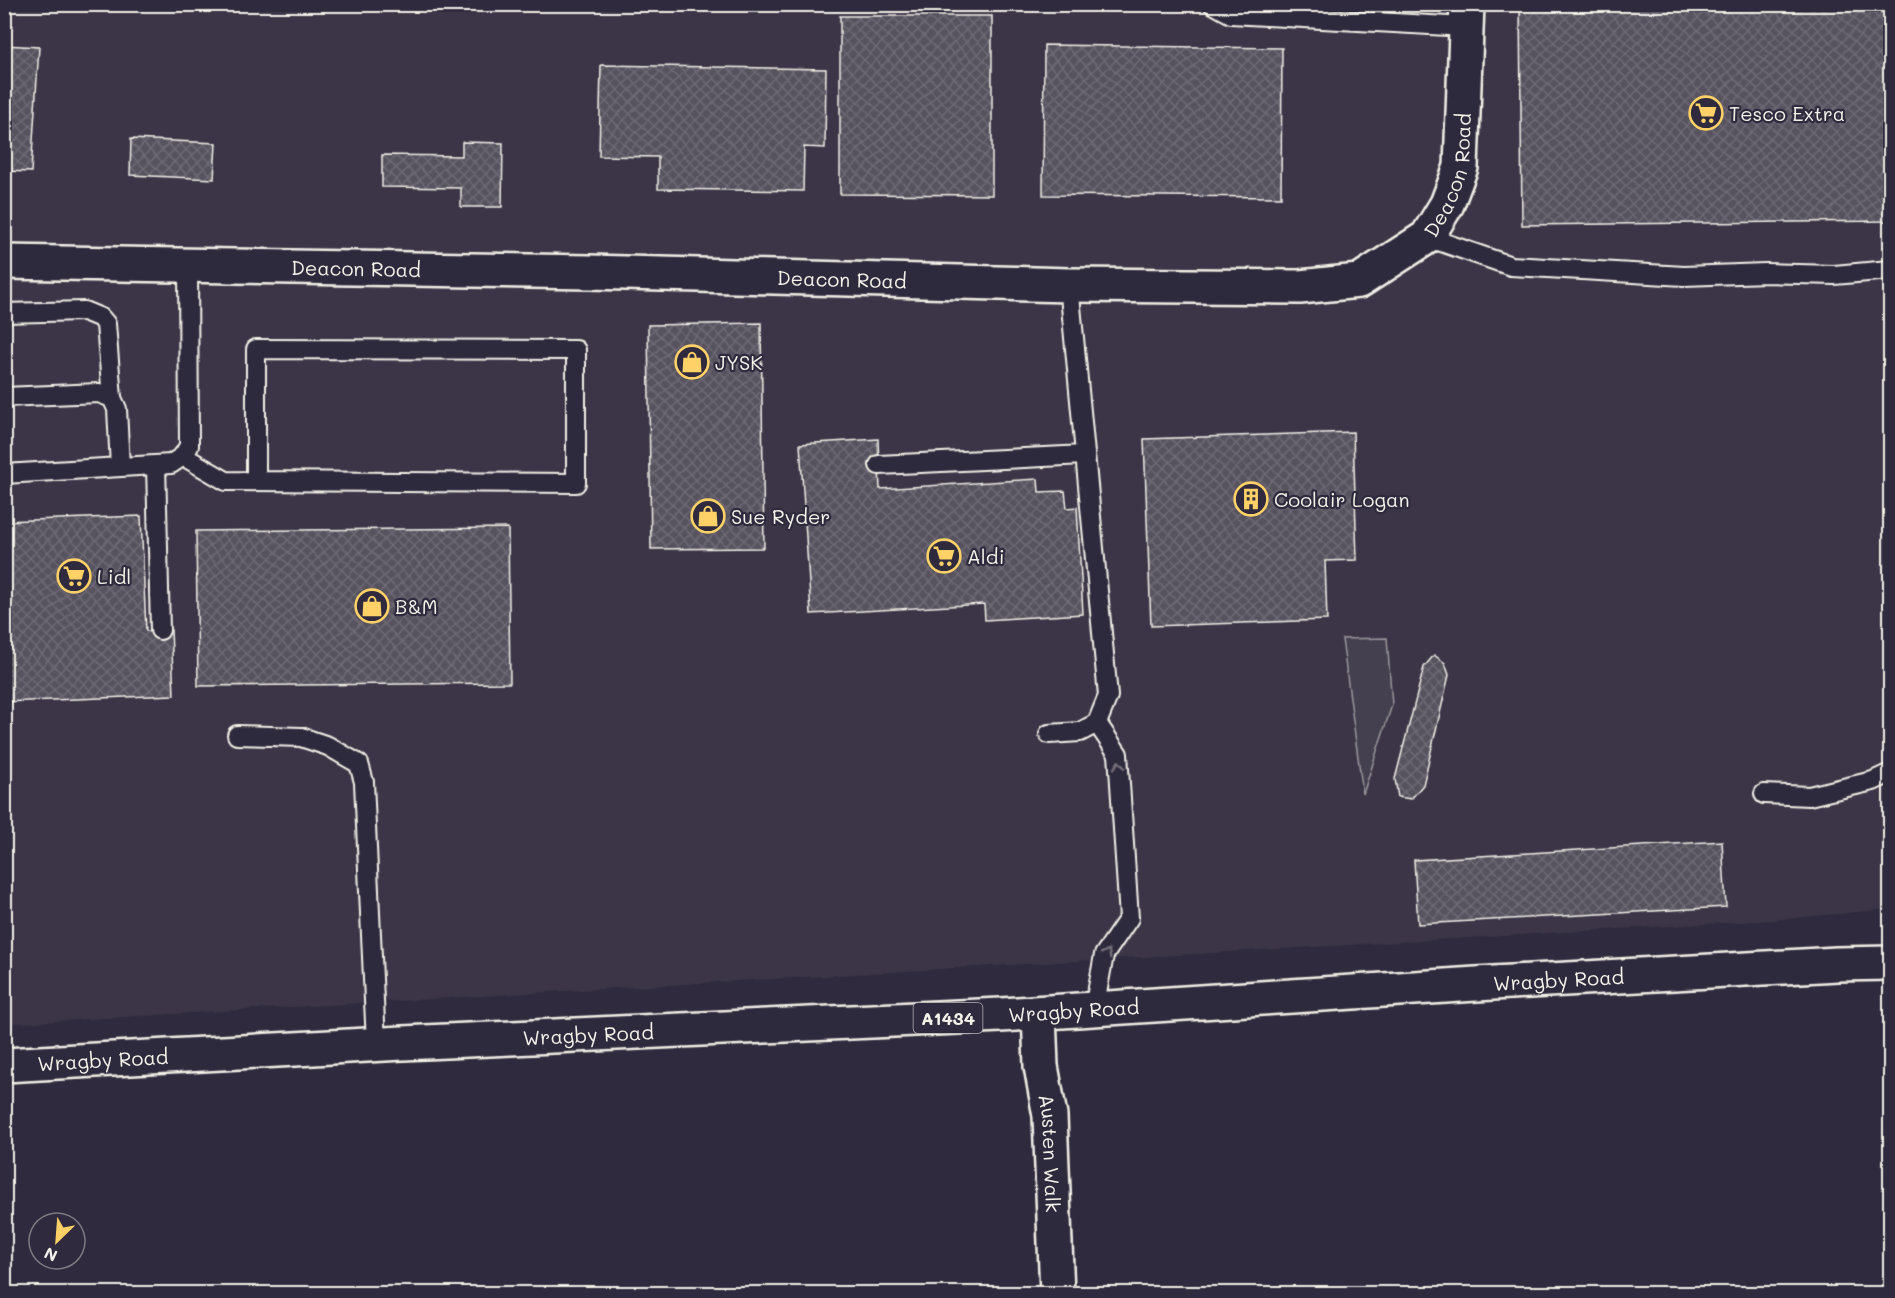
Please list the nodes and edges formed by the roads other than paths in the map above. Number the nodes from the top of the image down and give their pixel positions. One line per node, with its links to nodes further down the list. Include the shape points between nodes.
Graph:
1 (1213, 4): 2 (lane, via 1231,14)
2 (1466, 16): 3 (street, Deacon Road, via 1461,167 1447,204)
3 (1427, 237): 6 (lane, via 1511,266 1684,276 1834,275); 7 (street, Deacon Road, via 1359,281 1300,287)
4 (4, 262): 5 (street, Deacon Road)
5 (188, 265): 7 (street, Deacon Road); 12 (lane, via 189,446)
6 (1890, 270)
7 (1068, 285): 11 (lane)
8 (4, 313): 10 (lane, via 84,310 101,318 106,324)
9 (4, 397): 10 (lane, via 99,393)
10 (112, 398): 15 (lane, via 117,409)
11 (1085, 455): 14 (lane); 19 (lane, via 1108,696)
12 (183, 456): 13 (lane, via 171,464); 17 (lane, via 226,481)
13 (156, 465): 15 (lane); 18 (lane)
14 (879, 465)
15 (120, 467): 16 (lane)
16 (4, 474)
17 (256, 481): 17 (lane, via 576,483 576,350 256,349)
18 (160, 630)
19 (1096, 723): 20 (lane, via 1080,732); 25 (lane, one-way to 19, via 1104,955 1129,918 1118,754)
20 (1049, 734)
21 (237, 735): 27 (lane, via 301,737 328,746 359,764 364,782)
22 (1890, 775): 23 (lane, via 1809,796)
23 (1764, 794)
24 (1890, 963): 25 (street, Wragby Road / A1434)
25 (1094, 1009): 26 (street, Wragby Road / A1434)
26 (1039, 1013): 27 (street, Wragby Road / A1434); 29 (street, Austen Walk, via 1041,1066 1050,1116)
27 (376, 1044): 28 (street, Wragby Road / A1434)
28 (4, 1065)
29 (1057, 1293)

